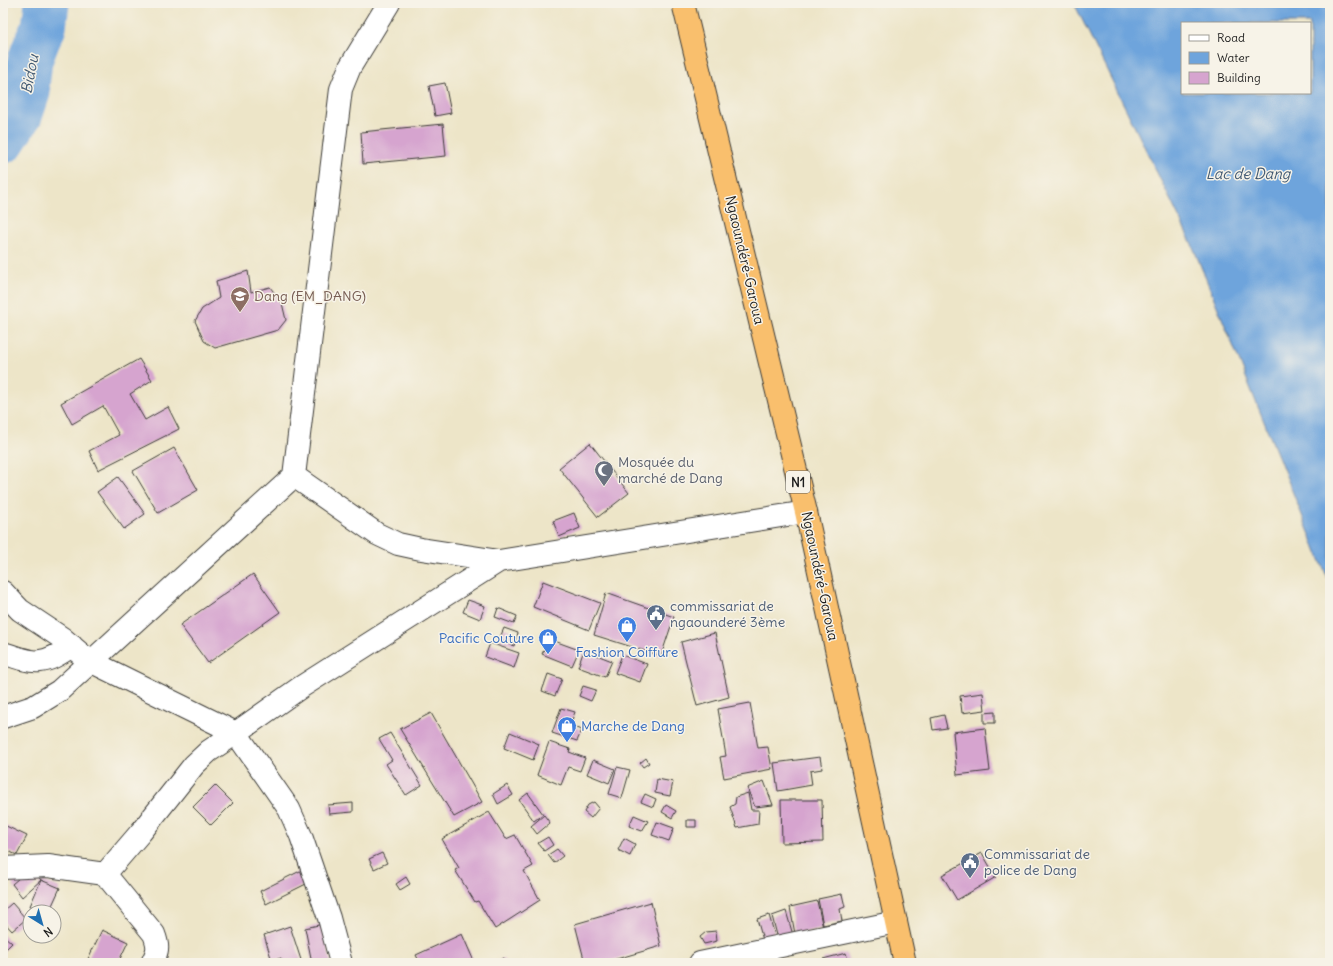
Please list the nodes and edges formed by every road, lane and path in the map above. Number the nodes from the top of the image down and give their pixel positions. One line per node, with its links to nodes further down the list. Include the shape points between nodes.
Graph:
1 (389, 3): 3 (street, via 350,67 341,89)
2 (683, 3): 4 (highway, Ngaoundéré-Garoua / N1)
3 (294, 476): 5 (street, via 377,534 398,544); 9 (street)
4 (806, 512): 5 (street); 14 (highway, Ngaoundéré-Garoua / N1)
5 (499, 562): 11 (street, via 301,687)
6 (3, 592): 7 (street, via 20,610)
7 (72, 646): 8 (street, via 57,656 40,662); 9 (street)
8 (3, 653)
9 (92, 662): 10 (street, via 59,691 32,707); 11 (street)
10 (3, 717)
11 (236, 734): 13 (street, via 209,751 194,765); 16 (street, via 289,809 301,836)
12 (3, 868): 13 (street, via 48,866)
13 (105, 874): 15 (street, via 154,934 158,952)
14 (896, 922): 17 (street); 18 (highway, Ngaoundéré-Garoua / N1)
15 (152, 963)
16 (341, 963)
17 (700, 963)
18 (905, 963)

